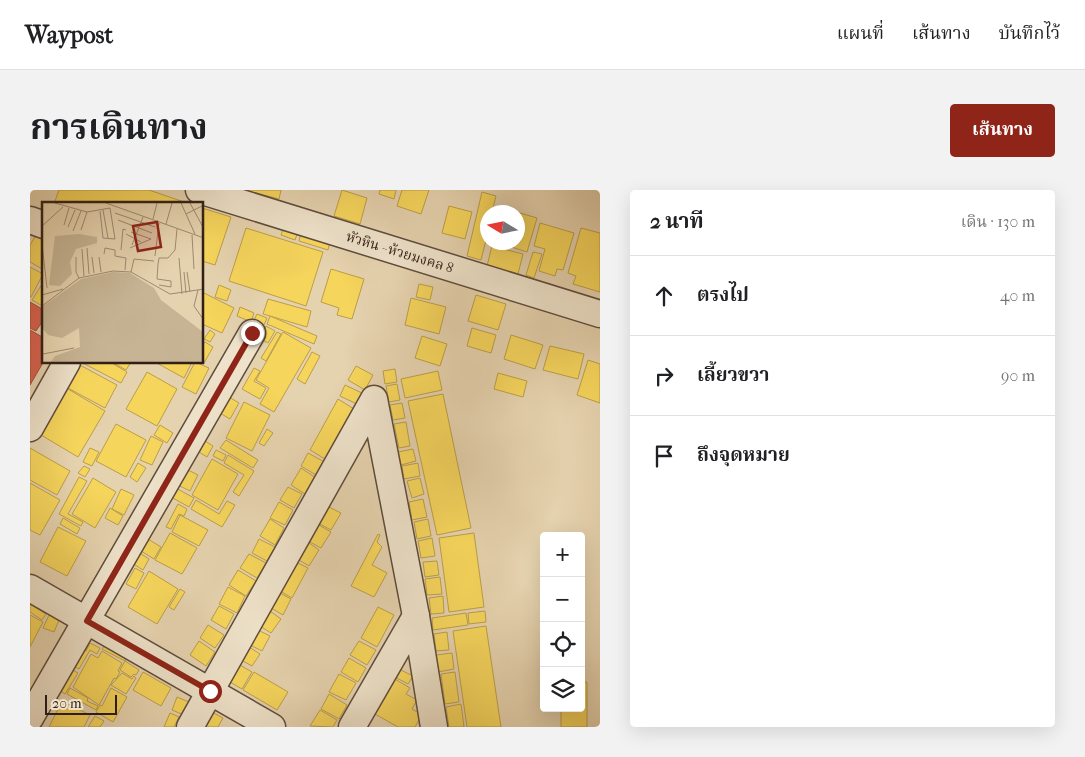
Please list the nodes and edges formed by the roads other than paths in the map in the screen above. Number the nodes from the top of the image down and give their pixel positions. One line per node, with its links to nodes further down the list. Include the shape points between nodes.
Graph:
1 (199, 190): 4 (street, หัวหิน - ห้วยมงคล 8)
2 (30, 220): 3 (street)
3 (42, 224)
4 (600, 314)
5 (252, 333): 10 (street)
6 (66, 364): 7 (street)
7 (30, 428)
8 (30, 588): 10 (street)
9 (416, 616): 11 (street, via 374,399); 15 (street); 16 (street)
10 (87, 621): 11 (street); 12 (street)
11 (210, 691): 13 (street); 14 (street)
12 (30, 718)
13 (190, 727)
14 (272, 727)
15 (352, 727)
16 (434, 727)

